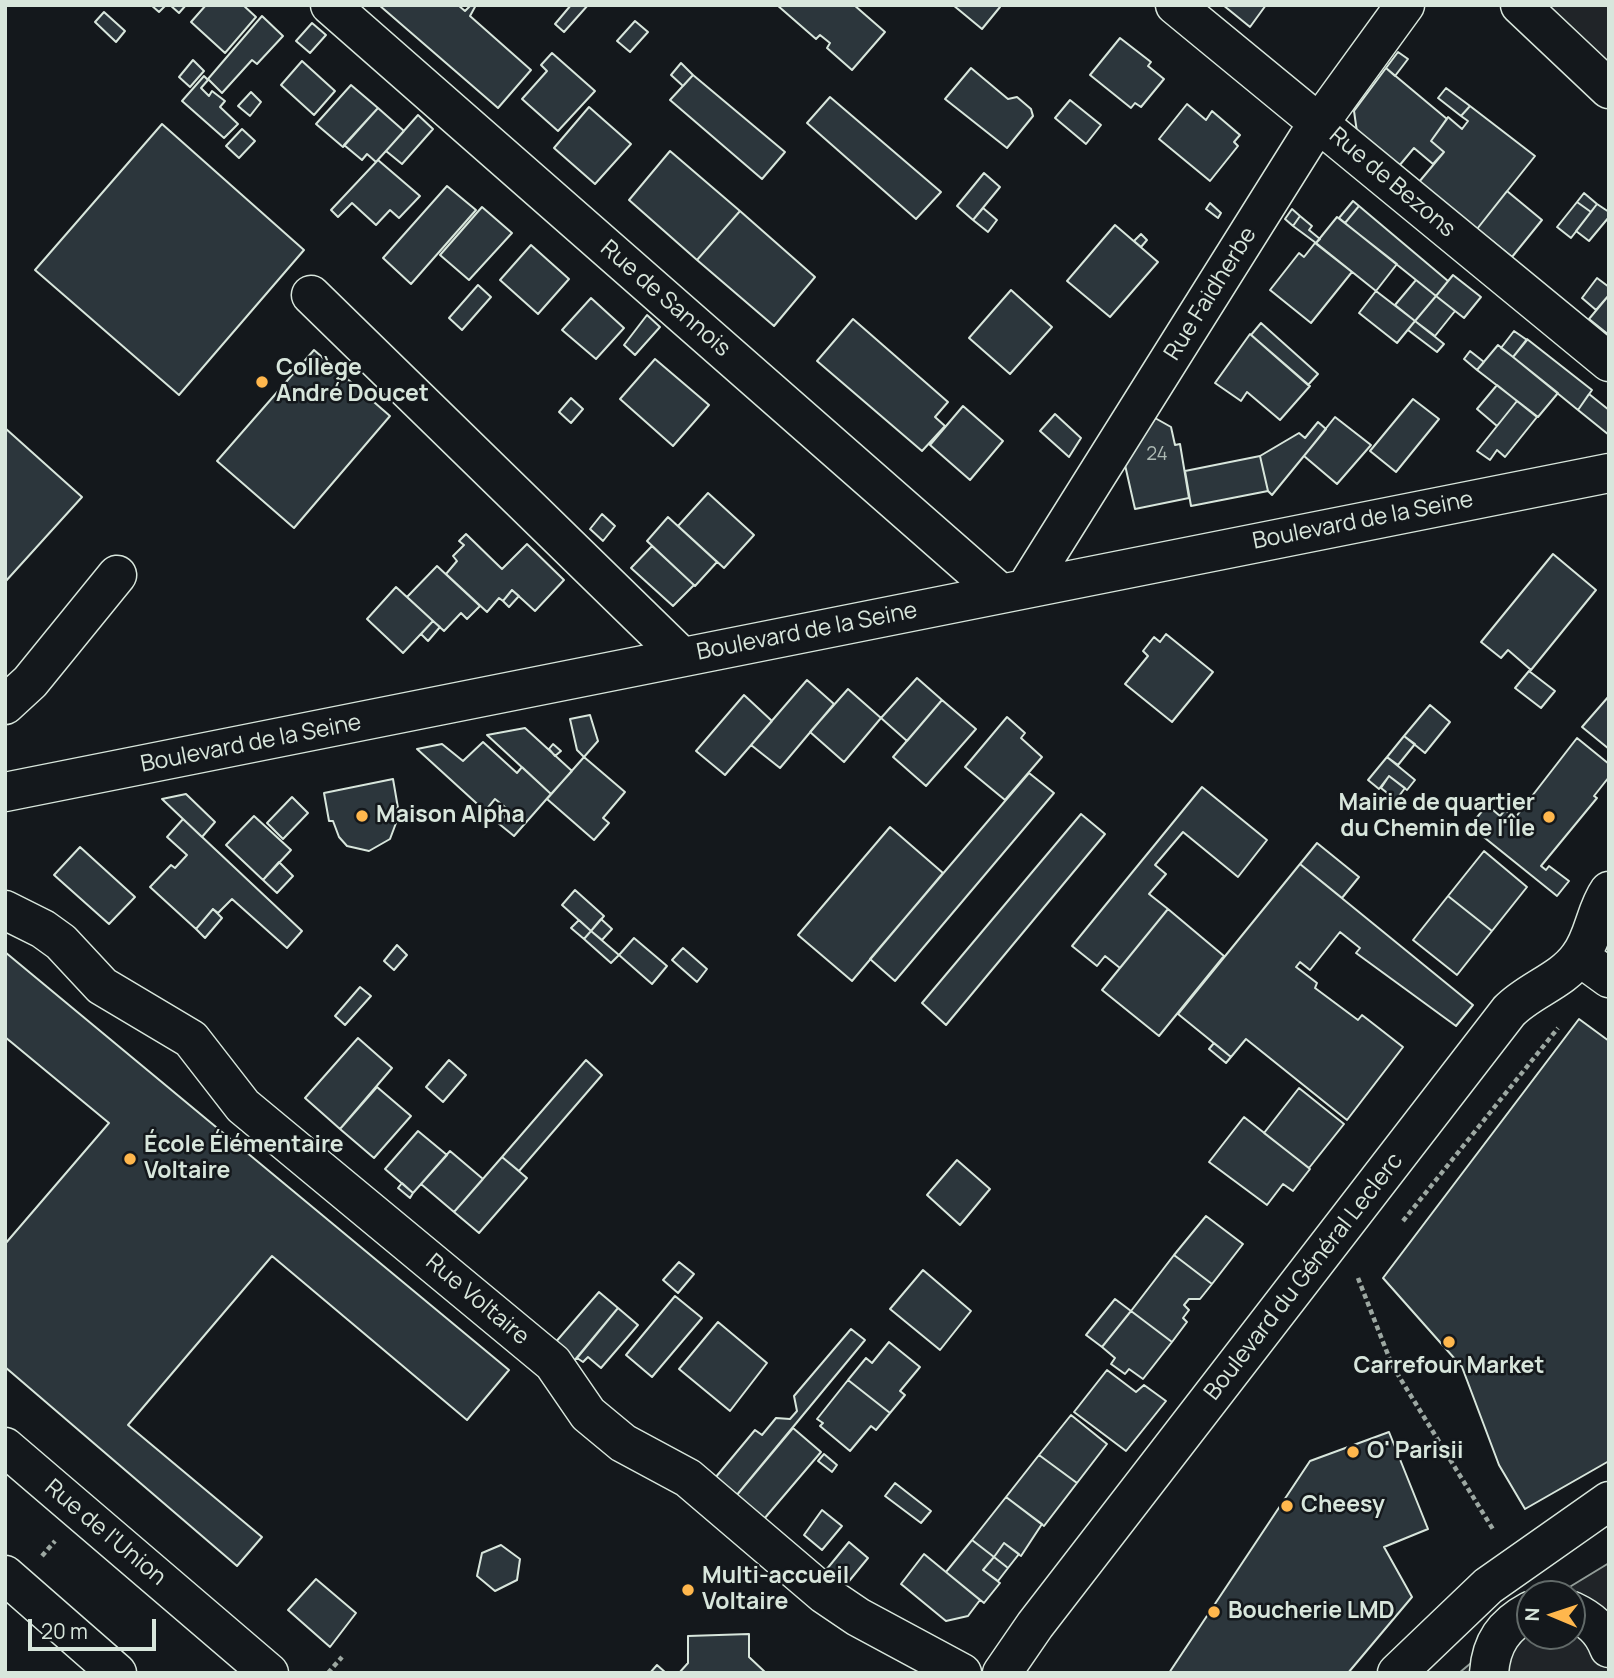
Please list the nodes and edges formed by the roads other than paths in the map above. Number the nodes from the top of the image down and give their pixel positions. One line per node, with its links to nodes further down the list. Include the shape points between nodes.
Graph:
1 (330, 5): 11 (street, Rue de Sannois)
2 (1175, 5): 6 (street, Rue de Bezons)
3 (1405, 5): 6 (street, Rue Faidherbe)
4 (1520, 5): 5 (street)
5 (1609, 89)
6 (1320, 122): 8 (street, Rue de Bezons); 11 (street, Rue Faidherbe)
7 (311, 295): 12 (street)
8 (1609, 362)
9 (1609, 473): 11 (street, Boulevard de la Seine)
10 (117, 575): 13 (street, via 30,682)
11 (1013, 590): 12 (street, Boulevard de la Seine)
12 (682, 657): 14 (street, Boulevard de la Seine)
13 (5, 705)
14 (5, 792)
15 (1609, 891): 17 (street, Boulevard du Général Leclerc)
16 (5, 910): 28 (street, Rue Voltaire, via 61,942 102,986 191,1038 243,1106 553,1363 588,1413 606,1430 688,1478 846,1610)
17 (1594, 967): 29 (street, Boulevard du Général Leclerc, via 1565,973 1509,1011)
18 (5, 1447): 27 (street, Rue de l'Union)
19 (1609, 1501): 21 (street)
20 (5, 1575): 26 (street)
21 (1488, 1586): 22 (street); 30 (street)
22 (1516, 1610)
23 (1586, 1618): 25 (street)
24 (1516, 1620): 31 (street, via 1500,1634 1491,1652)
25 (1609, 1648)
26 (117, 1673)
27 (269, 1673)
28 (962, 1673)
29 (1002, 1673)
30 (1397, 1673)
31 (1489, 1673)

